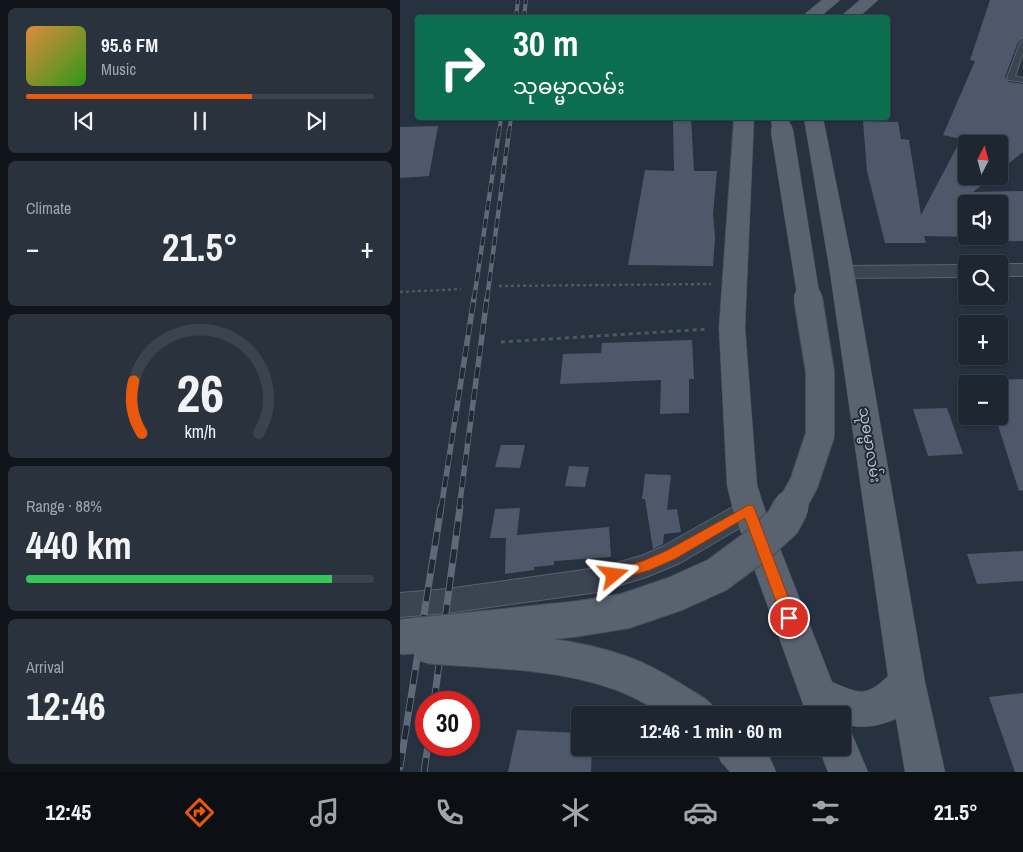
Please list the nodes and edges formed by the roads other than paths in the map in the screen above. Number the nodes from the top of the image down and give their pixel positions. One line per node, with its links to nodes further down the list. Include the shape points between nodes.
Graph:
1 (832, 0): 3 (main road)
2 (870, 0): 4 (main road)
3 (812, 15)
4 (851, 15)
5 (1023, 43): 6 (lane, via 1010,78)
6 (1023, 80)
7 (744, 120): 14 (main road, via 732,328 742,485)
8 (780, 120): 16 (main road, bridge, via 820,372 820,436 804,483 783,522 760,544 717,575 625,611 576,619)
9 (814, 120): 13 (main road, သုဓမ္မာလမ်း)
10 (1008, 270): 11 (street)
11 (1023, 270)
12 (958, 271): 13 (street)
13 (842, 272): 18 (main road, သုဓမ္မာလမ်း)
14 (749, 510): 15 (street, via 671,555 598,580); 19 (main road)
15 (400, 605)
16 (400, 636)
17 (400, 644): 20 (main road, bridge, via 522,654 594,665 643,682)
18 (907, 682): 19 (main road, via 884,706 854,710); 25 (main road, သုဓမ္မာလမ်း)
19 (822, 705)
20 (683, 706)
21 (742, 756): 23 (main road)
22 (841, 756): 24 (main road)
23 (756, 772)
24 (848, 772)
25 (925, 772)

